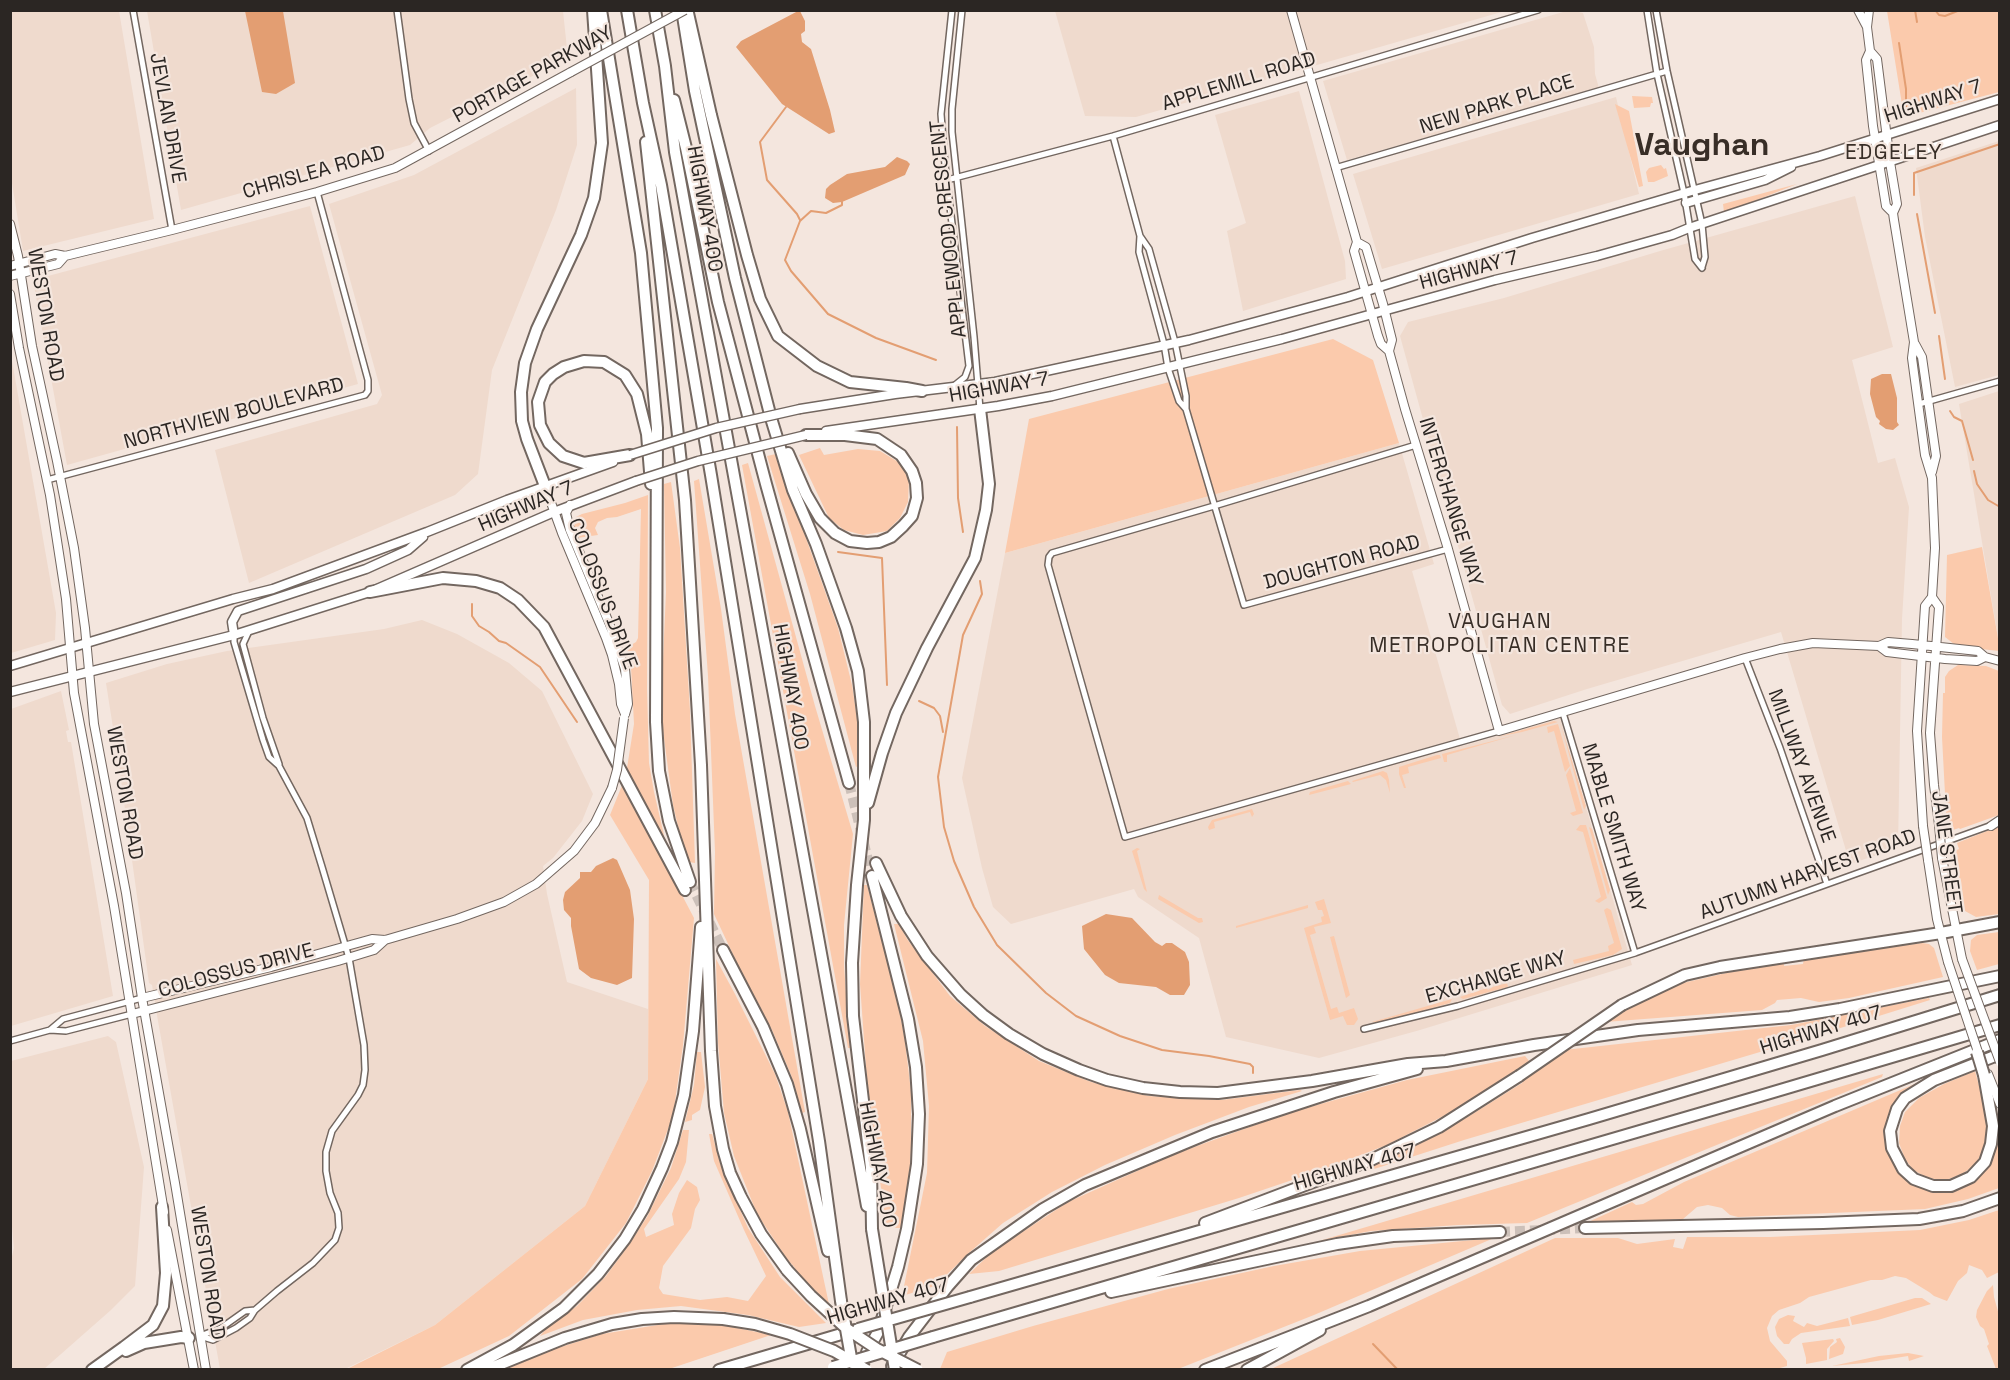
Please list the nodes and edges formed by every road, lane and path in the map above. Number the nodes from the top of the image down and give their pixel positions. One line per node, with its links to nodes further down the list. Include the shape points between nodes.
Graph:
1 (133, 10): 44 (street, JEVLAN DRIVE)
2 (397, 10): 28 (street, via 414,123)
3 (593, 10): 78 (highway, via 602,142 594,198 537,329 525,363 521,392 524,430)
4 (601, 10): 81 (highway, via 640,253 657,428)
5 (627, 10): 23 (highway, HIGHWAY 400)
6 (655, 10): 18 (highway, HIGHWAY 400)
7 (685, 10): 28 (main road, PORTAGE PARKWAY, bridge); 66 (highway, via 747,255 760,299 778,336 817,366 850,382); 71 (highway, via 695,91 735,278)
8 (952, 10): 34 (street, APPLEWOOD CRESCENT, via 941,114)
9 (962, 10): 33 (street, APPLEWOOD CRESCENT, via 952,109)
10 (1291, 10): 21 (main road)
11 (1539, 10): 21 (street, APPLEMILL ROAD)
12 (1647, 10): 20 (street)
13 (1656, 10): 19 (street)
14 (1858, 10): 16 (main road, JANE STREET)
15 (1869, 10): 16 (main road, JANE STREET)
16 (1867, 27): 17 (main road, JANE STREET)
17 (1870, 51): 25 (main road, JANE STREET, via 1877,58); 27 (main road, JANE STREET, via 1866,60)
18 (665, 66): 107 (highway, via 721,314); 144 (highway, HIGHWAY 400, via 679,175)
19 (1667, 71): 20 (street, NEW PARK PLACE); 35 (street)
20 (1657, 74): 32 (street, NEW PARK PLACE); 37 (street)
21 (1310, 77): 26 (street, APPLEMILL ROAD); 32 (main road)
22 (2000, 99): 25 (main road, HIGHWAY 7)
23 (644, 103): 112 (highway, via 685,500); 147 (highway, HIGHWAY 400, via 713,486)
24 (2000, 126): 30 (main road, HIGHWAY 7)
25 (1886, 134): 27 (main road, HIGHWAY 7); 30 (main road, JANE STREET)
26 (1113, 135): 33 (street, APPLEMILL ROAD); 45 (street)
27 (1874, 138): 29 (main road, HIGHWAY 7); 31 (main road, JANE STREET)
28 (429, 151): 36 (main road, CHRISLEA ROAD, via 395,168)
29 (1808, 159): 35 (main road, HIGHWAY 7); 38 (main road, via 1765,180)
30 (1890, 162): 31 (main road, HIGHWAY 7); 40 (main road, JANE STREET, via 1898,204)
31 (1878, 165): 40 (main road, JANE STREET, via 1886,206); 42 (main road, HIGHWAY 7)
32 (1335, 168): 46 (main road)
33 (956, 178): 34 (street, APPLEMILL ROAD); 64 (street, APPLEWOOD CRESCENT)
34 (947, 180): 65 (street, APPLEWOOD CRESCENT, via 969,366)
35 (1695, 190): 37 (main road, HIGHWAY 7); 38 (street)
36 (317, 192): 44 (main road, CHRISLEA ROAD); 76 (street, NORTHVIEW BOULEVARD, via 368,391)
37 (1684, 193): 39 (street); 52 (main road, HIGHWAY 7)
38 (1697, 200): 39 (main road); 42 (street)
39 (1686, 203): 43 (street)
40 (1893, 213): 58 (main road, JANE STREET)
41 (10, 224): 48 (main road, WESTON ROAD)
42 (1702, 224): 43 (main road, HIGHWAY 7); 43 (street, via 1702,268 1695,259)
43 (1689, 228): 55 (main road, HIGHWAY 7)
44 (172, 230): 47 (main road, CHRISLEA ROAD)
45 (1140, 236): 57 (street, via 1149,249); 59 (street, via 1139,252)
46 (1357, 242): 52 (main road, INTERCHANGE WAY, via 1366,247); 53 (main road, INTERCHANGE WAY, via 1354,250)
47 (65, 256): 48 (main road, CHRISLEA ROAD, via 56,254); 50 (main road, CHRISLEA ROAD, via 58,264)
48 (19, 263): 49 (main road, CHRISLEA ROAD); 50 (main road, WESTON ROAD)
49 (10, 266)
50 (21, 273): 51 (main road, CHRISLEA ROAD); 76 (main road, WESTON ROAD)
51 (10, 276)
52 (1378, 287): 53 (main road, HIGHWAY 7); 55 (main road, INTERCHANGE WAY)
53 (1366, 290): 56 (main road, INTERCHANGE WAY); 57 (main road, HIGHWAY 7)
54 (10, 294): 77 (main road, WESTON ROAD)
55 (1385, 311): 56 (main road, HIGHWAY 7); 60 (main road, INTERCHANGE WAY, via 1392,340)
56 (1373, 315): 60 (main road, INTERCHANGE WAY, via 1381,344); 61 (main road, HIGHWAY 7)
57 (1175, 342): 59 (main road, HIGHWAY 7); 61 (street)
58 (1914, 342): 67 (main road, JANE STREET, via 1922,357); 68 (main road, JANE STREET, via 1912,358)
59 (1164, 344): 62 (street); 64 (main road, HIGHWAY 7)
60 (1389, 351): 73 (main road, INTERCHANGE WAY)
61 (1179, 365): 62 (main road, HIGHWAY 7); 69 (street)
62 (1168, 368): 69 (street, via 1179,402); 70 (main road, HIGHWAY 7)
63 (2000, 381): 67 (street)
64 (979, 385): 65 (main road, HIGHWAY 7); 70 (street, APPLEWOOD CRESCENT)
65 (952, 388): 66 (main road, HIGHWAY 7)
66 (922, 391): 74 (main road, HIGHWAY 7, bridge, via 800,409 716,428)
67 (1928, 402): 68 (street); 75 (main road, JANE STREET, via 1936,456)
68 (1919, 404): 75 (main road, JANE STREET, via 1924,455)
69 (1186, 408): 80 (street)
70 (980, 409): 72 (main road, HIGHWAY 7); 108 (highway, via 989,484 975,558 896,713)
71 (771, 418): 72 (highway, via 780,428 806,494 820,518 835,533 850,540 879,542 891,537 912,516 916,483 901,455 877,439); 108 (highway, via 858,671 864,722)
72 (806, 435): 79 (main road, HIGHWAY 7, bridge, via 708,459)
73 (1416, 445): 80 (street); 85 (main road, INTERCHANGE WAY)
74 (630, 455): 78 (main road, HIGHWAY 7); 81 (highway, via 584,463 563,456 549,443 540,425 538,402 545,382 564,367 584,361 604,362 625,375 637,394 646,434 652,495)
75 (1932, 472): 87 (main road, JANE STREET)
76 (60, 476): 77 (street, NORTHVIEW BOULEVARD); 90 (main road, WESTON ROAD)
77 (47, 480): 94 (main road, WESTON ROAD)
78 (545, 486): 82 (main road, COLOSSUS DRIVE); 84 (main road, HIGHWAY 7)
79 (570, 506): 82 (main road, HIGHWAY 7); 83 (main road, COLOSSUS DRIVE)
80 (1214, 506): 85 (street, DOUGHTON ROAD, via 1244,605); 105 (street, via 1055,551 1049,557 1048,565 1125,837)
81 (658, 508): 86 (highway, via 657,746 663,796 688,886 544,627 518,600 500,588 443,578)
82 (554, 512): 83 (main road, COLOSSUS DRIVE); 86 (main road, HIGHWAY 7)
83 (566, 531): 117 (main road, COLOSSUS DRIVE, bridge, via 612,655 625,716 612,788 580,844 536,884 483,910)
84 (427, 532): 89 (main road, via 408,550 366,568 237,611 232,622); 90 (main road, HIGHWAY 7, via 273,588)
85 (1448, 549): 105 (main road, INTERCHANGE WAY)
86 (370, 592): 88 (main road, HIGHWAY 7)
87 (1932, 597): 91 (main road, JANE STREET, via 1925,606); 93 (main road, JANE STREET, via 1939,607)
88 (249, 630): 89 (main road, HIGHWAY 7); 106 (street, via 243,644)
89 (234, 635): 101 (main road, HIGHWAY 7); 106 (street, via 262,740 269,757)
90 (87, 643): 94 (main road, HIGHWAY 7); 101 (main road, WESTON ROAD)
91 (1923, 645): 92 (main road, via 1888,642); 93 (main road); 95 (main road, JANE STREET)
92 (1879, 646): 95 (main road, via 1887,652); 98 (main road, via 1813,643)
93 (1936, 648): 96 (main road, JANE STREET); 97 (main road, via 1978,651)
94 (70, 649): 100 (main road, HIGHWAY 7); 102 (main road, WESTON ROAD)
95 (1923, 655): 96 (main road); 116 (main road, JANE STREET, bridge, via 1917,731 1923,826)
96 (1936, 657): 97 (main road, via 1977,661); 115 (main road, JANE STREET, bridge, via 1930,733 1942,858)
97 (1984, 657): 99 (main road)
98 (1745, 658): 104 (main road); 113 (street, MILLWAY AVENUE)
99 (2000, 662)
100 (10, 666)
101 (89, 672): 102 (main road, HIGHWAY 7); 126 (main road, WESTON ROAD, via 94,724)
102 (72, 675): 103 (main road, HIGHWAY 7); 127 (main road, WESTON ROAD)
103 (10, 692)
104 (1563, 712): 105 (main road); 120 (street, MABLE SMITH WAY)
105 (1499, 731)
106 (279, 766): 118 (street, via 308,818)
107 (849, 783)
108 (864, 820): 144 (highway, via 852,963 853,1016 871,1175)
109 (1997, 823): 113 (street, AUTUMN HARVEST ROAD)
110 (876, 863): 137 (highway, via 913,936 961,995 1009,1034 1043,1054 1107,1080 1143,1088 1218,1093)
111 (872, 876): 158 (highway, via 913,1044 919,1137 914,1191 898,1267 878,1332)
112 (704, 881): 155 (highway, via 693,1031 684,1095 672,1142 653,1189 625,1239 582,1291 531,1333); 162 (highway, bridge, via 712,1069 718,1125 730,1173 761,1234 811,1296 847,1329)
113 (1827, 884): 120 (street, AUTUMN HARVEST ROAD)
114 (2000, 922): 115 (highway)
115 (1956, 930): 116 (highway); 138 (main road, JANE STREET, bridge, via 1962,959)
116 (1941, 933): 135 (main road, JANE STREET, bridge); 146 (highway, bridge, via 1685,975 1622,1005 1439,1127 1371,1160)
117 (385, 940): 118 (main road, COLOSSUS DRIVE); 121 (main road, COLOSSUS DRIVE, via 374,950)
118 (346, 946): 121 (street); 122 (main road, COLOSSUS DRIVE)
119 (723, 950): 147 (highway, via 787,1084)
120 (1635, 953): 131 (street, EXCHANGE WAY, via 1458,1006)
121 (349, 958): 124 (main road, COLOSSUS DRIVE); 150 (street, via 365,1070 363,1085 338,1119 326,1152 330,1193 338,1213 335,1240 255,1310 245,1311 221,1328)
122 (271, 968): 124 (main road); 126 (main road, COLOSSUS DRIVE)
123 (2000, 976): 137 (highway, via 1840,1009 1638,1030)
124 (275, 977): 128 (main road, COLOSSUS DRIVE)
125 (2000, 994): 146 (highway, HIGHWAY 407, via 1644,1103)
126 (142, 998): 127 (street); 128 (main road, WESTON ROAD)
127 (129, 1002): 129 (main road, WESTON ROAD); 132 (street, via 63,1019)
128 (145, 1011): 129 (main road, COLOSSUS DRIVE); 150 (main road, WESTON ROAD, via 175,1183)
129 (132, 1014): 132 (street, via 66,1031); 142 (main road, WESTON ROAD)
130 (2000, 1024): 148 (highway)
131 (1364, 1029)
132 (50, 1030): 134 (street)
133 (2000, 1040): 149 (highway, via 1814,1115)
134 (10, 1041)
135 (1977, 1052): 139 (highway, bridge)
136 (2000, 1054): 139 (highway, via 1934,1080 1905,1098 1894,1114 1890,1131 1895,1155 1908,1174 1924,1184 1943,1187 1960,1184 1980,1169 1992,1138)
137 (1446, 1060): 160 (highway, via 1212,1132 1085,1185 971,1260 917,1326)
138 (2000, 1062)
139 (1986, 1075): 140 (main road)
140 (2000, 1104)
141 (2000, 1198): 143 (highway, via 1963,1211 1919,1219)
142 (162, 1207): 150 (main road, WESTON ROAD); 152 (highway, via 166,1273 163,1306 153,1324)
143 (1585, 1228)
144 (872, 1229): 161 (highway, HIGHWAY 400, bridge)
145 (1500, 1232): 148 (highway, via 1394,1236 1348,1243)
146 (1145, 1247): 157 (highway, HIGHWAY 407, bridge)
147 (841, 1301): 158 (highway, HIGHWAY 400, bridge)
148 (1055, 1303): 151 (highway, bridge)
149 (1369, 1306): 163 (highway); 164 (highway)
150 (194, 1337): 152 (highway, via 144,1343); 153 (main road, WESTON ROAD); 154 (main road, WESTON ROAD)
151 (828, 1368)
152 (92, 1369)
153 (194, 1370)
154 (206, 1370)
155 (467, 1370)
156 (486, 1370): 159 (highway, bridge, via 612,1324 674,1317 766,1326 834,1351)
157 (719, 1370)
158 (855, 1370)
159 (867, 1370)
160 (890, 1370)
161 (895, 1370)
162 (918, 1370)
163 (1205, 1370)
164 (1247, 1370)

